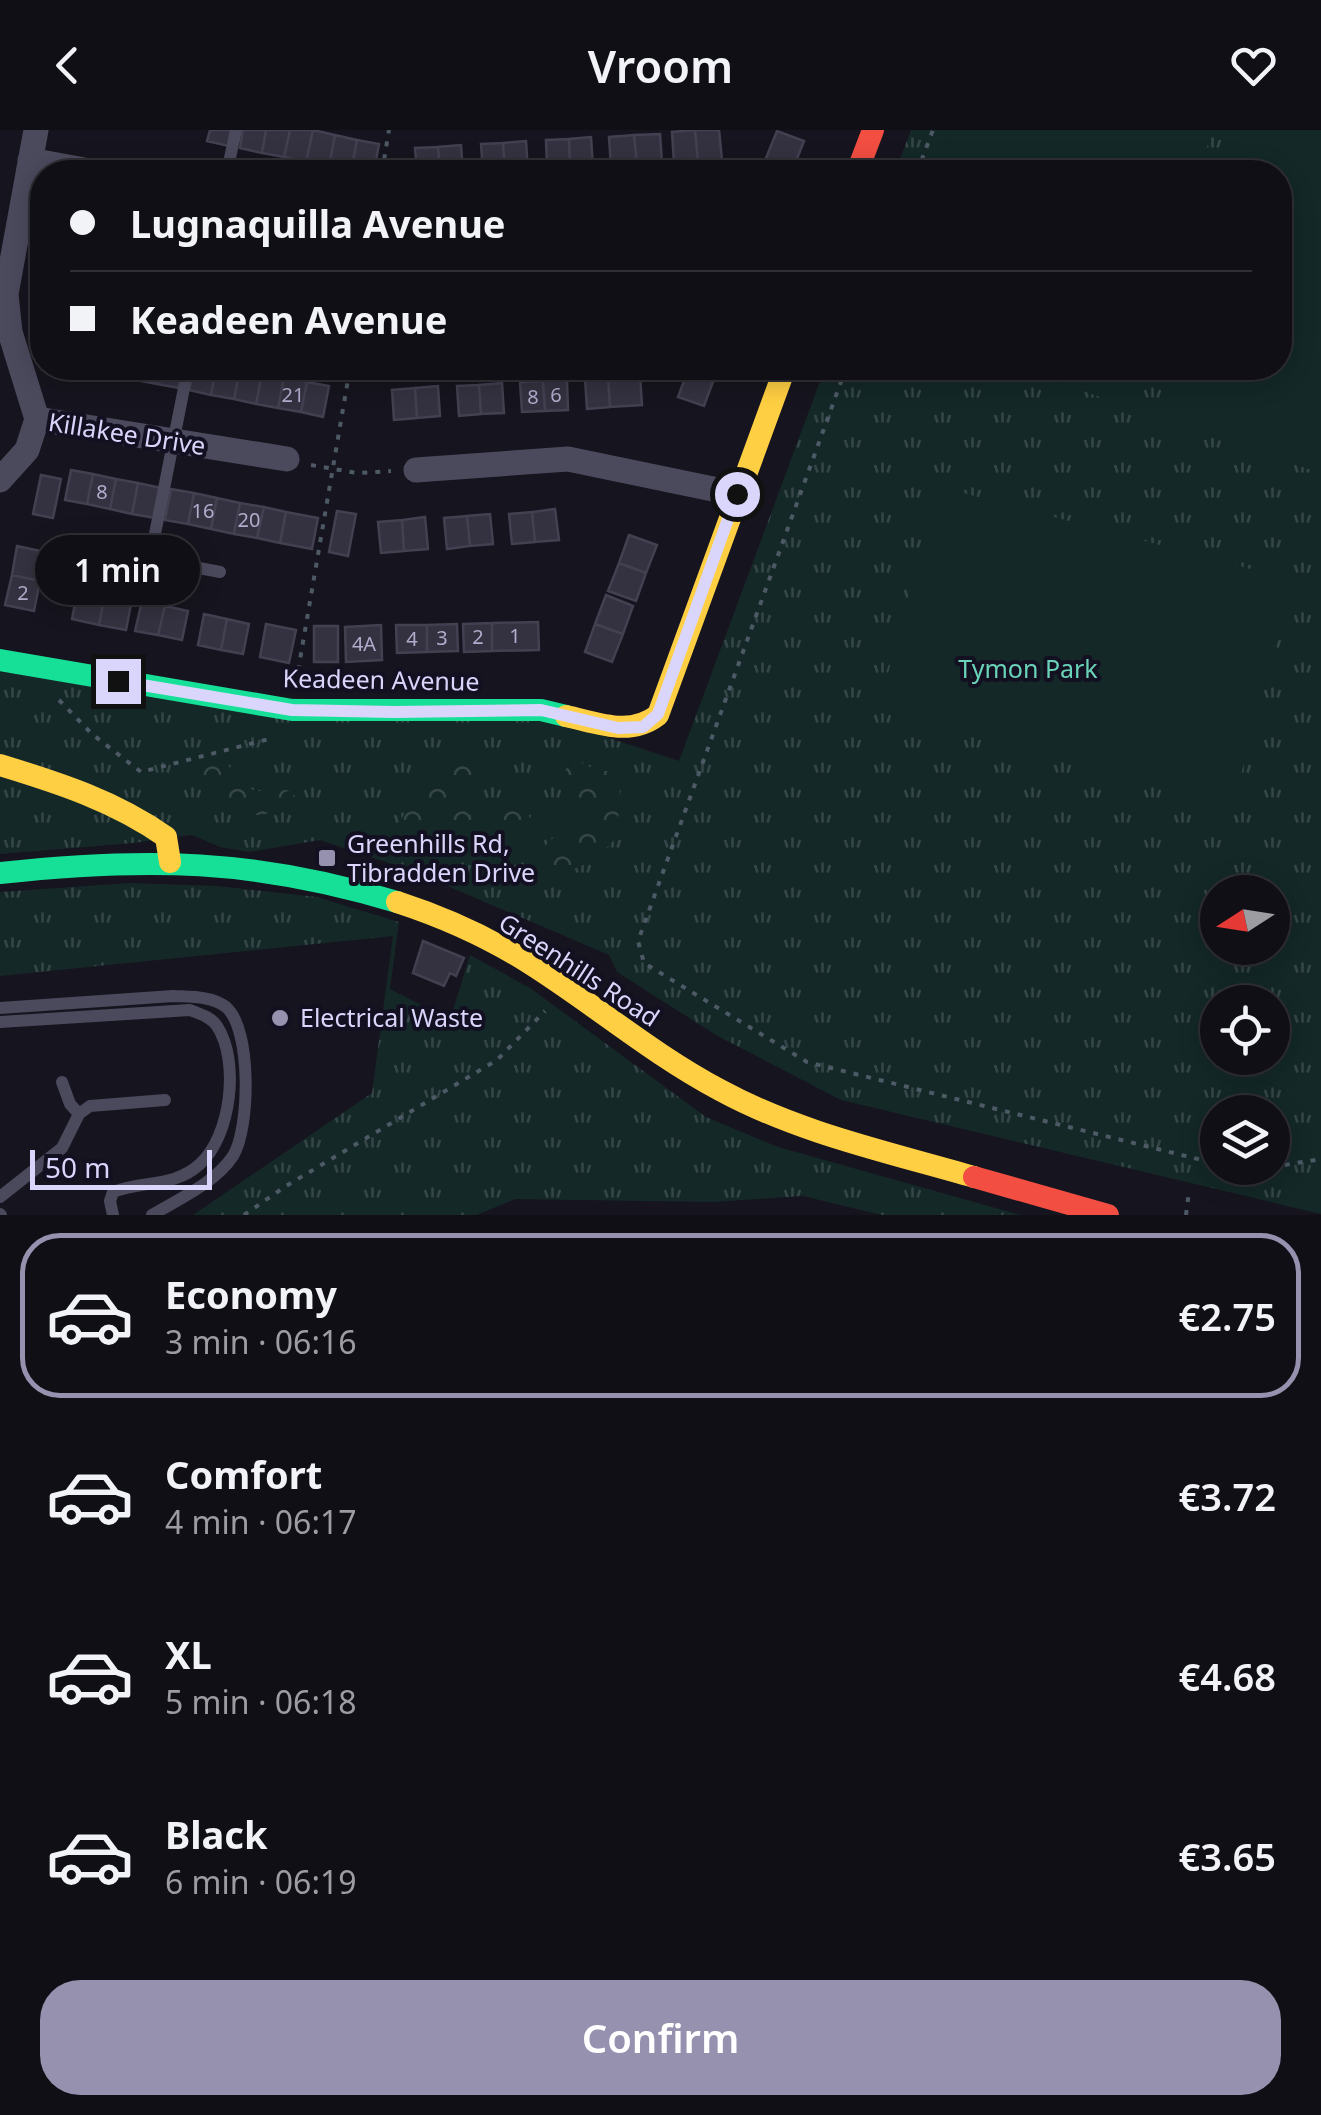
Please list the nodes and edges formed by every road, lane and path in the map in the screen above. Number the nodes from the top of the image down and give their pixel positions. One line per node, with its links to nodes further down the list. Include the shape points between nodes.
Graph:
1 (36, 130): 6 (street)
2 (236, 130): 7 (lane)
3 (388, 130): 8 (path)
4 (872, 130): 9 (street)
5 (932, 130): 10 (path)
6 (30, 160): 11 (street)
7 (229, 160)
8 (384, 160)
9 (861, 160)
10 (921, 160)
11 (5, 333): 16 (street)
12 (186, 380): 17 (lane)
13 (348, 380): 19 (path)
14 (780, 380): 22 (street)
15 (842, 380): 40 (path, via 638,940 644,963 807,1062)
16 (37, 418): 17 (street, Killakee Drive); 21 (street, Killakee Drive, via 27,450)
17 (175, 441): 18 (street, Killakee Drive); 24 (lane)
18 (291, 460): 19 (path)
19 (333, 470): 20 (path); 27 (path)
20 (411, 470): 22 (street, via 568,459)
21 (0, 480)
22 (737, 494): 26 (street, Keadeen Avenue, via 658,714 643,727 618,728 541,710 292,710)
23 (104, 550): 24 (lane)
24 (150, 559): 25 (lane)
25 (220, 572)
26 (0, 660)
27 (294, 693)
28 (57, 698): 29 (path, via 140,772)
29 (287, 734)
30 (0, 765): 31 (street, via 139,816 166,837)
31 (170, 862): 32 (street, Greenhills Road); 47 (street, Greenhills Road, via 261,869 416,908 523,960 658,1054 754,1107 848,1141)
32 (0, 873)
33 (554, 1003): 46 (path, via 498,1060)
34 (0, 1008): 45 (lane, via 174,996 225,1006 237,1024 246,1076 242,1135 223,1169)
35 (0, 1022): 44 (lane, via 190,1010 218,1027 228,1062 228,1110 218,1144 199,1166 171,1182 113,1192)
36 (62, 1082): 38 (lane)
37 (165, 1100): 38 (lane, via 90,1106)
38 (79, 1114): 43 (lane, via 62,1148)
39 (1321, 1159): 41 (path)
40 (1200, 1160)
41 (1290, 1164)
42 (1190, 1190): 48 (path)
43 (0, 1197)
44 (113, 1215)
45 (152, 1215)
46 (244, 1215)
47 (1108, 1215)
48 (1186, 1215)

